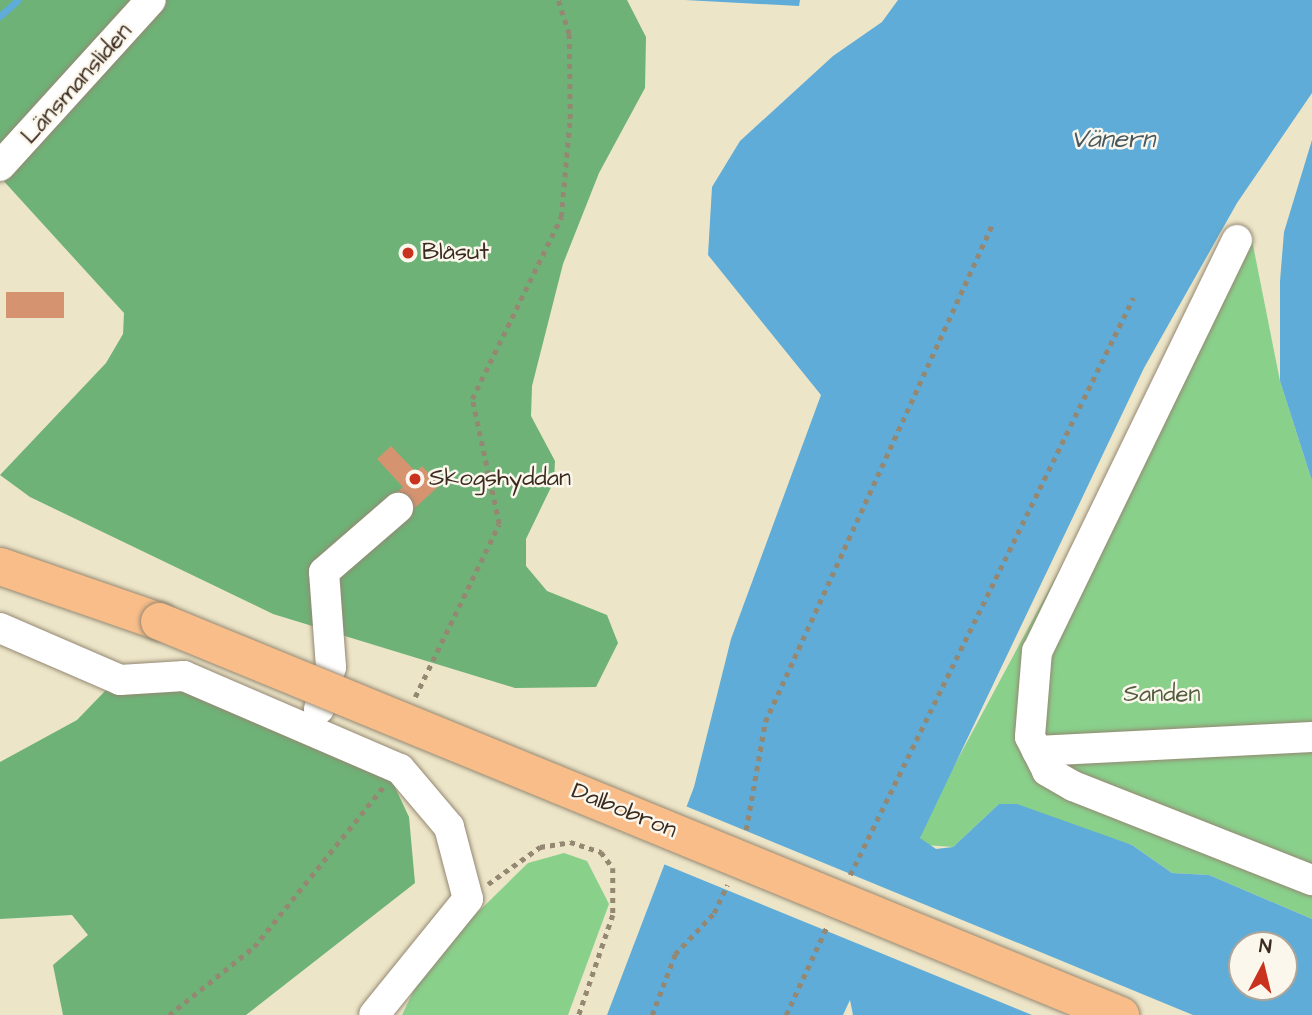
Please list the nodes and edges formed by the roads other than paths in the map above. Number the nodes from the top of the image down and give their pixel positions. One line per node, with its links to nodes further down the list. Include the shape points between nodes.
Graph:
1 (151, 0): 2 (street, Länsmansliden)
2 (0, 166)
3 (1237, 240): 11 (street, via 1037,651 1030,737)
4 (398, 508): 9 (street, via 324,572 331,667)
5 (0, 538): 7 (main road, Dalbobron)
6 (0, 566): 7 (main road, Dalbobron)
7 (143, 615): 14 (main road, Dalbobron, bridge)
8 (0, 628): 9 (street, via 92,672 120,680 184,676)
9 (312, 726): 13 (street, via 388,761 449,827 468,899)
10 (1312, 737): 11 (street)
11 (1037, 751): 12 (street, via 1047,771 1073,786)
12 (1312, 880)
13 (374, 1015)
14 (1120, 1015)

